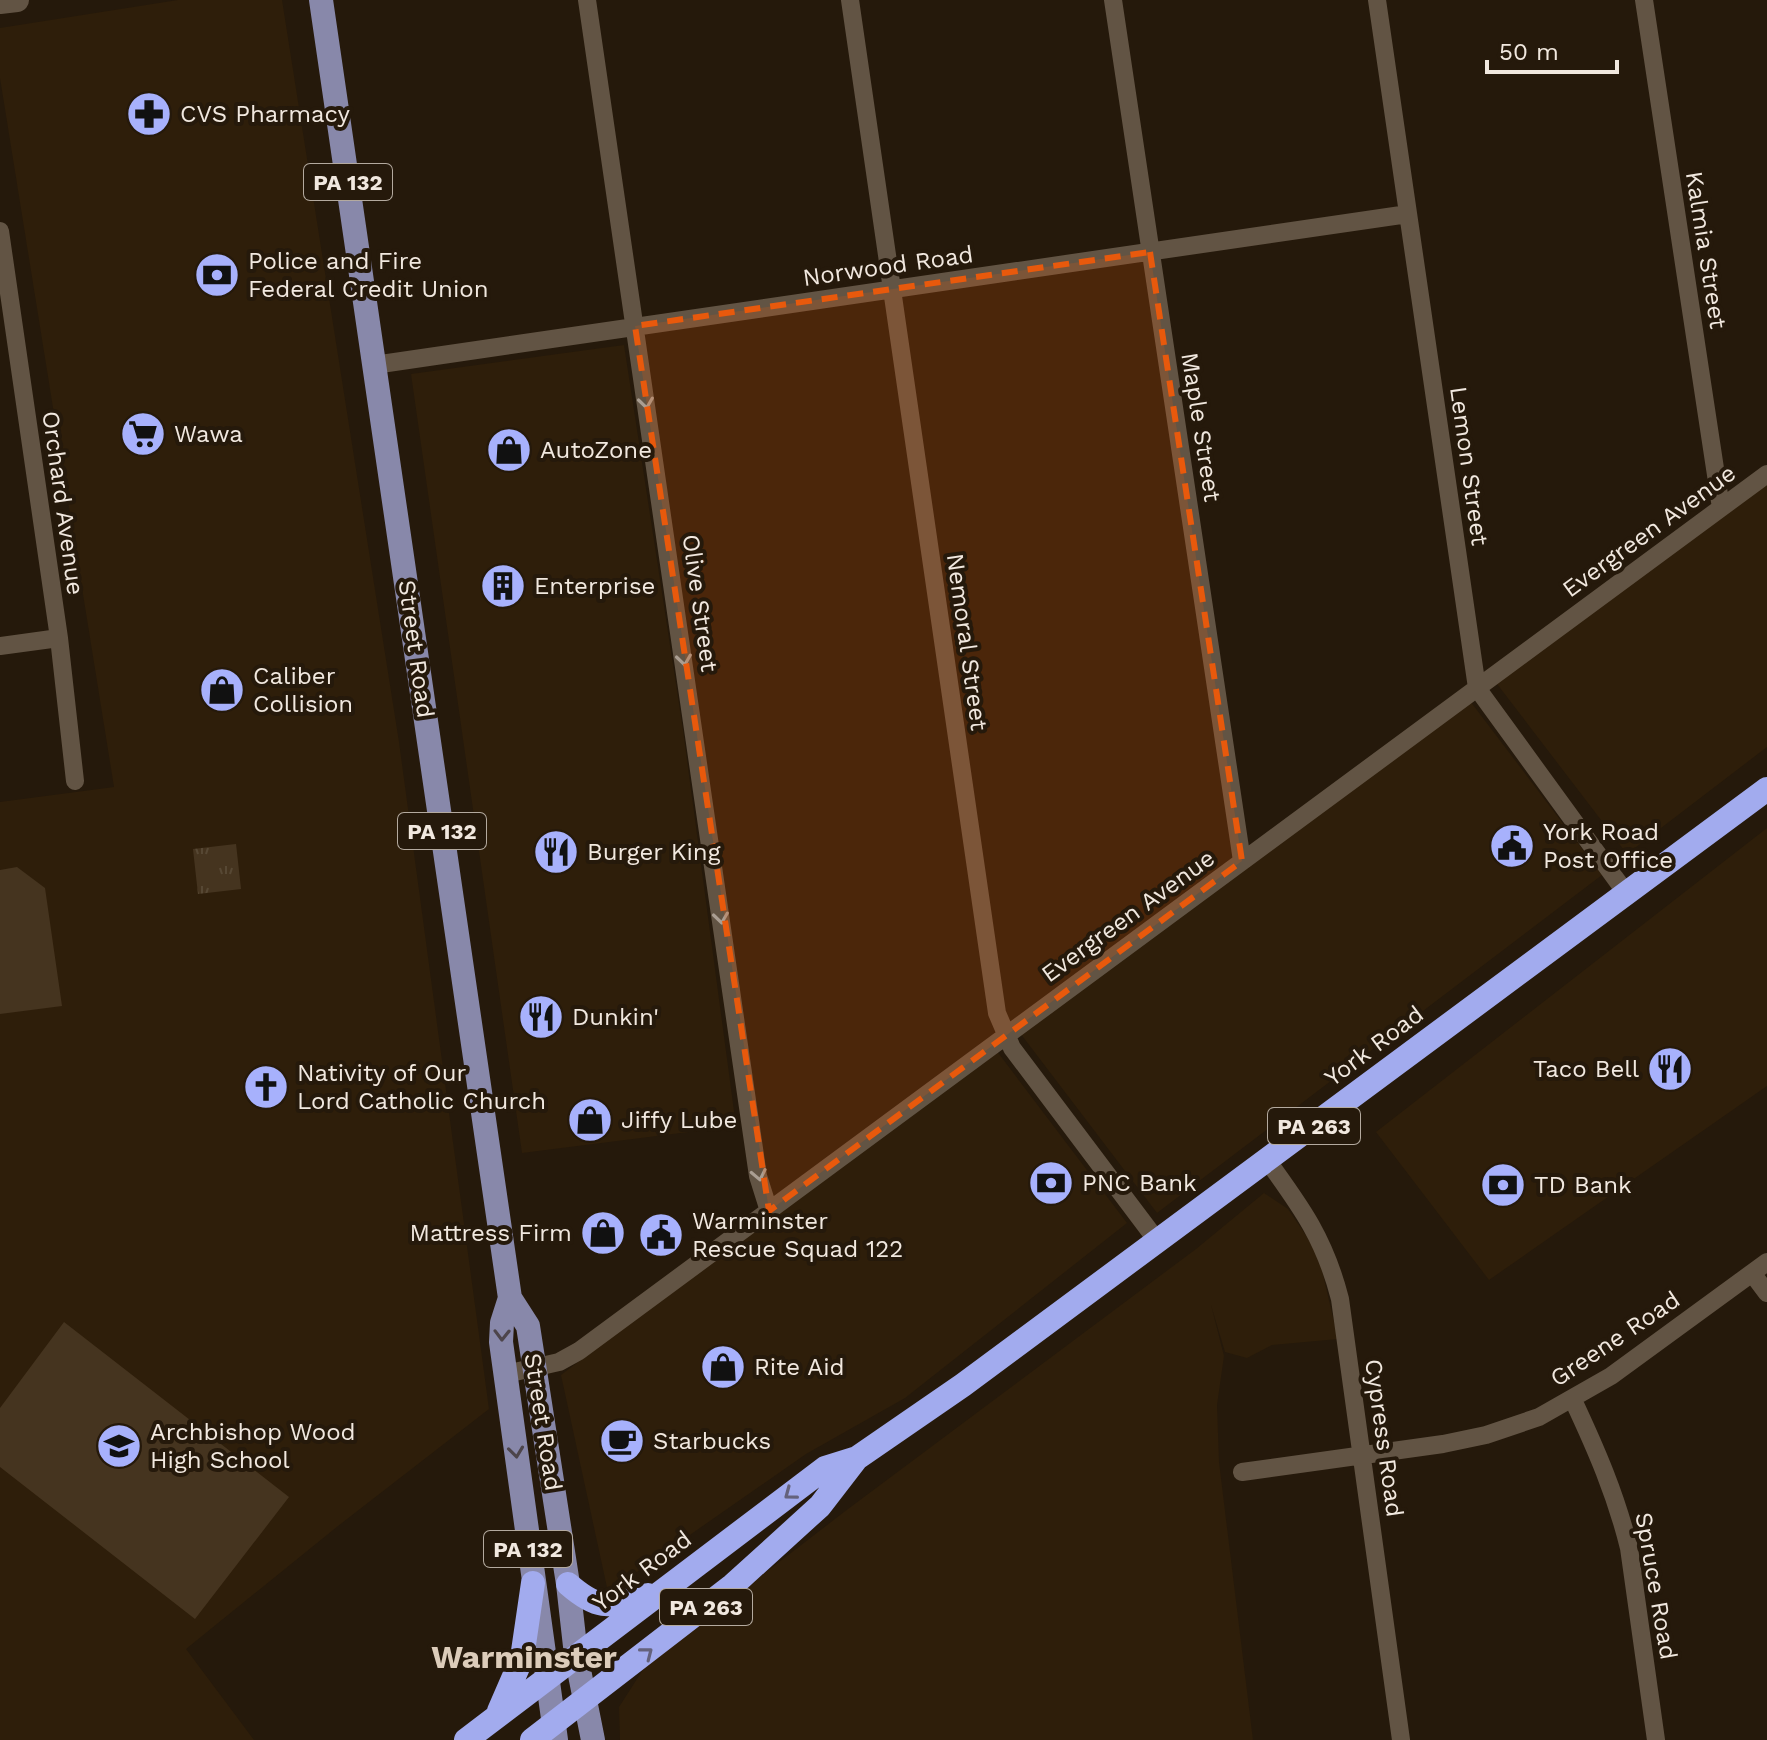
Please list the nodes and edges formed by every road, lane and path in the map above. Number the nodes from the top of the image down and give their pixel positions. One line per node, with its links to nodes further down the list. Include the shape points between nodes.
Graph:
1 (17, 0): 8 (street)
2 (321, 0): 15 (main road, Street Road / PA 132)
3 (587, 0): 13 (street, Olive Street)
4 (850, 0): 12 (street, Nemoral Street)
5 (1113, 0): 11 (street, Maple Street)
6 (1377, 0): 9 (street, Lemon Street)
7 (1644, 0): 17 (street, Kalmia Street)
8 (0, 2)
9 (1408, 214): 11 (street, Norwood Road); 20 (street, Lemon Street)
10 (0, 231): 14 (street, Orchard Avenue)
11 (1150, 252): 12 (street, Norwood Road); 23 (street, Maple Street)
12 (892, 290): 13 (street, Norwood Road); 25 (street, Nemoral Street, via 997,1013)
13 (635, 326): 15 (street, Norwood Road); 27 (street, Olive Street, one-way to 27, via 758,1176)
14 (9, 353): 18 (street, Orchard Avenue)
15 (374, 365): 31 (main road, Street Road / PA 132)
16 (1767, 474): 17 (street, Evergreen Avenue)
17 (1721, 508): 20 (street, Evergreen Avenue)
18 (59, 638): 19 (street); 21 (street, Orchard Avenue)
19 (0, 646)
20 (1477, 688): 23 (street, Evergreen Avenue); 24 (street, Lemon Street)
21 (75, 781)
22 (1767, 789): 24 (highway, York Road / PA 263)
23 (1242, 861): 25 (street, Evergreen Avenue)
24 (1626, 893): 26 (highway, York Road / PA 263)
25 (1007, 1035): 27 (street, Evergreen Avenue); 28 (street, Nemoral Street)
26 (1267, 1160): 28 (highway, York Road / PA 263); 35 (street, Cypress Road, via 1305,1211 1332,1268)
27 (769, 1211): 32 (street, Evergreen Avenue, via 579,1351)
28 (1158, 1242): 36 (highway, York Road / PA 263)
29 (1759, 1267): 30 (street); 34 (street, Greene Road)
30 (1767, 1293)
31 (510, 1298): 32 (main road, Street Road / PA 132, via 528,1326); 33 (main road, Street Road / PA 132, one-way to 33, via 502,1323)
32 (535, 1368): 33 (street, Evergreen Avenue); 39 (main road, Street Road / PA 132)
33 (506, 1374): 38 (main road, Street Road / PA 132, one-way to 38)
34 (1573, 1400): 35 (street, Greene Road, via 1486,1435); 50 (street, Spruce Road, via 1622,1518)
35 (1362, 1456): 37 (street, Greene Road); 49 (street, Cypress Road)
36 (857, 1458): 40 (highway, York Road / PA 263, one-way to 40, via 825,1468); 43 (highway, York Road / PA 263, one-way to 36, via 733,1585 820,1506)
37 (1242, 1472)
38 (533, 1583): 42 (main road, Street Road / PA 132); 44 (highway, via 522,1658)
39 (568, 1584): 40 (highway, via 597,1604); 41 (main road, Street Road / PA 132)
40 (661, 1591): 41 (highway, York Road / PA 263)
41 (576, 1655): 42 (highway, York Road / PA 263); 43 (main road, Street Road / PA 132)
42 (547, 1677): 44 (highway, York Road / PA 263); 45 (main road, Street Road / PA 132)
43 (586, 1701): 45 (highway, York Road / PA 263); 48 (main road, Street Road / PA 132)
44 (497, 1716): 46 (highway, York Road / PA 263)
45 (555, 1732): 47 (highway, York Road / PA 263)
46 (466, 1740)
47 (532, 1740)
48 (593, 1740)
49 (1401, 1740)
50 (1656, 1740)

